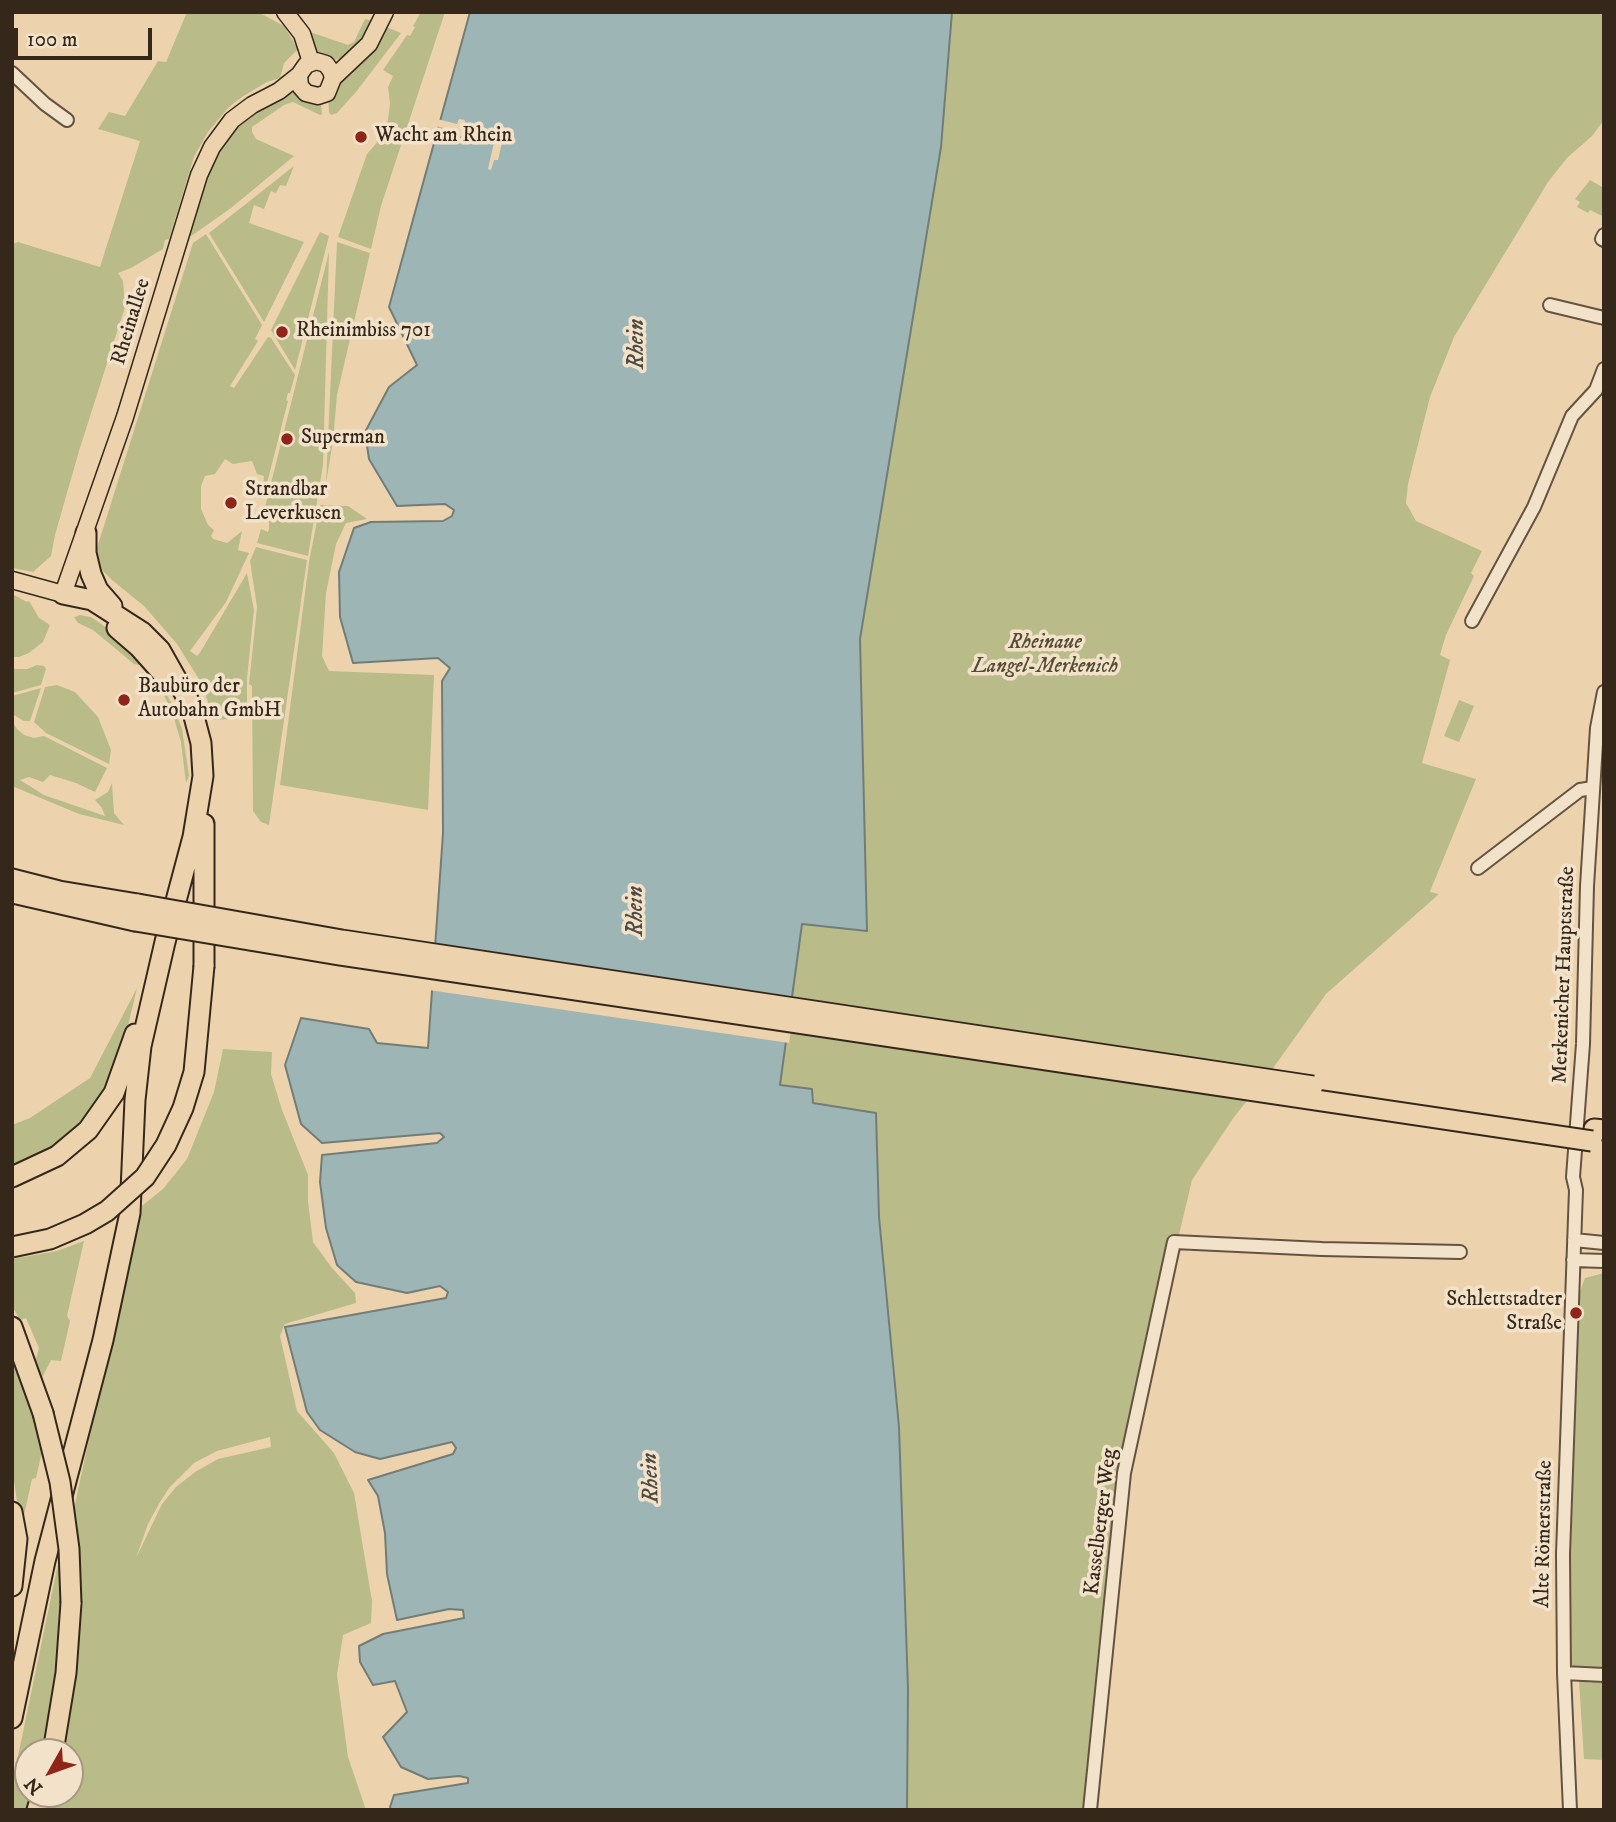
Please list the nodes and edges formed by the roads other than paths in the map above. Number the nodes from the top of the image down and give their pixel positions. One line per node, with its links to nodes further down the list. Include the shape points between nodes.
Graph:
1 (285, 12): 3 (main road, via 302,34)
2 (385, 12): 5 (main road, Rheinallee, via 369,44)
3 (311, 62): 5 (main road, via 321,62); 6 (main road)
4 (12, 73): 7 (street)
5 (331, 73): 6 (main road, Rheinallee, via 330,89 322,95 309,95)
6 (301, 82): 11 (main road, Rheinallee, via 252,105 232,120 212,147 199,175)
7 (67, 120)
8 (1550, 305): 9 (street)
9 (1604, 318)
10 (1604, 369): 14 (street, via 1596,390 1572,416 1534,507)
11 (86, 533): 13 (main road, Rheinallee); 15 (highway, via 94,582)
12 (12, 580): 13 (main road)
13 (63, 594): 15 (highway, via 92,600); 24 (highway, via 119,629 156,665 183,713 194,754 197,775 188,832)
14 (1472, 621)
15 (133, 626): 17 (highway, via 160,650 186,693 201,743)
16 (1604, 692): 18 (street, Merkenicher Hauptstraße)
17 (203, 776): 29 (highway, bridge, via 204,966 194,1072 183,1108 145,1177 120,1200 98,1217 50,1239); 39 (highway, via 193,837 141,1046 130,1213 103,1340 45,1561)
18 (1593, 788): 19 (street, Merkenicher Hauptstraße); 20 (street, via 1580,790)
19 (1598, 802): 27 (street, Merkenicher Hauptstraße, via 1587,886)
20 (1478, 868)
21 (12, 879): 23 (highway)
22 (12, 893): 23 (highway)
23 (136, 912): 25 (highway, bridge, via 380,961)
24 (139, 1020): 26 (highway, via 114,1093 88,1130 57,1156); 36 (highway, via 129,1074 122,1223 91,1367 62,1446)
25 (1598, 1136)
26 (12, 1177)
27 (1574, 1240): 28 (street); 31 (street, Merkenicher Hauptstraße)
28 (1604, 1243)
29 (12, 1247)
30 (1460, 1252): 41 (street, Kasselberger Weg, via 1174,1242 1124,1473)
31 (1573, 1260): 32 (street); 37 (street, Alte Römerstraße, via 1563,1543)
32 (1604, 1261)
33 (12, 1327): 40 (highway, bridge, via 43,1413 69,1549 66,1673)
34 (12, 1512): 35 (highway, via 17,1539)
35 (12, 1586)
36 (12, 1663)
37 (1564, 1673): 38 (street); 42 (street, Alte Römerstraße)
38 (1604, 1675)
39 (12, 1718)
40 (55, 1738)
41 (1090, 1810)
42 (1570, 1810)

